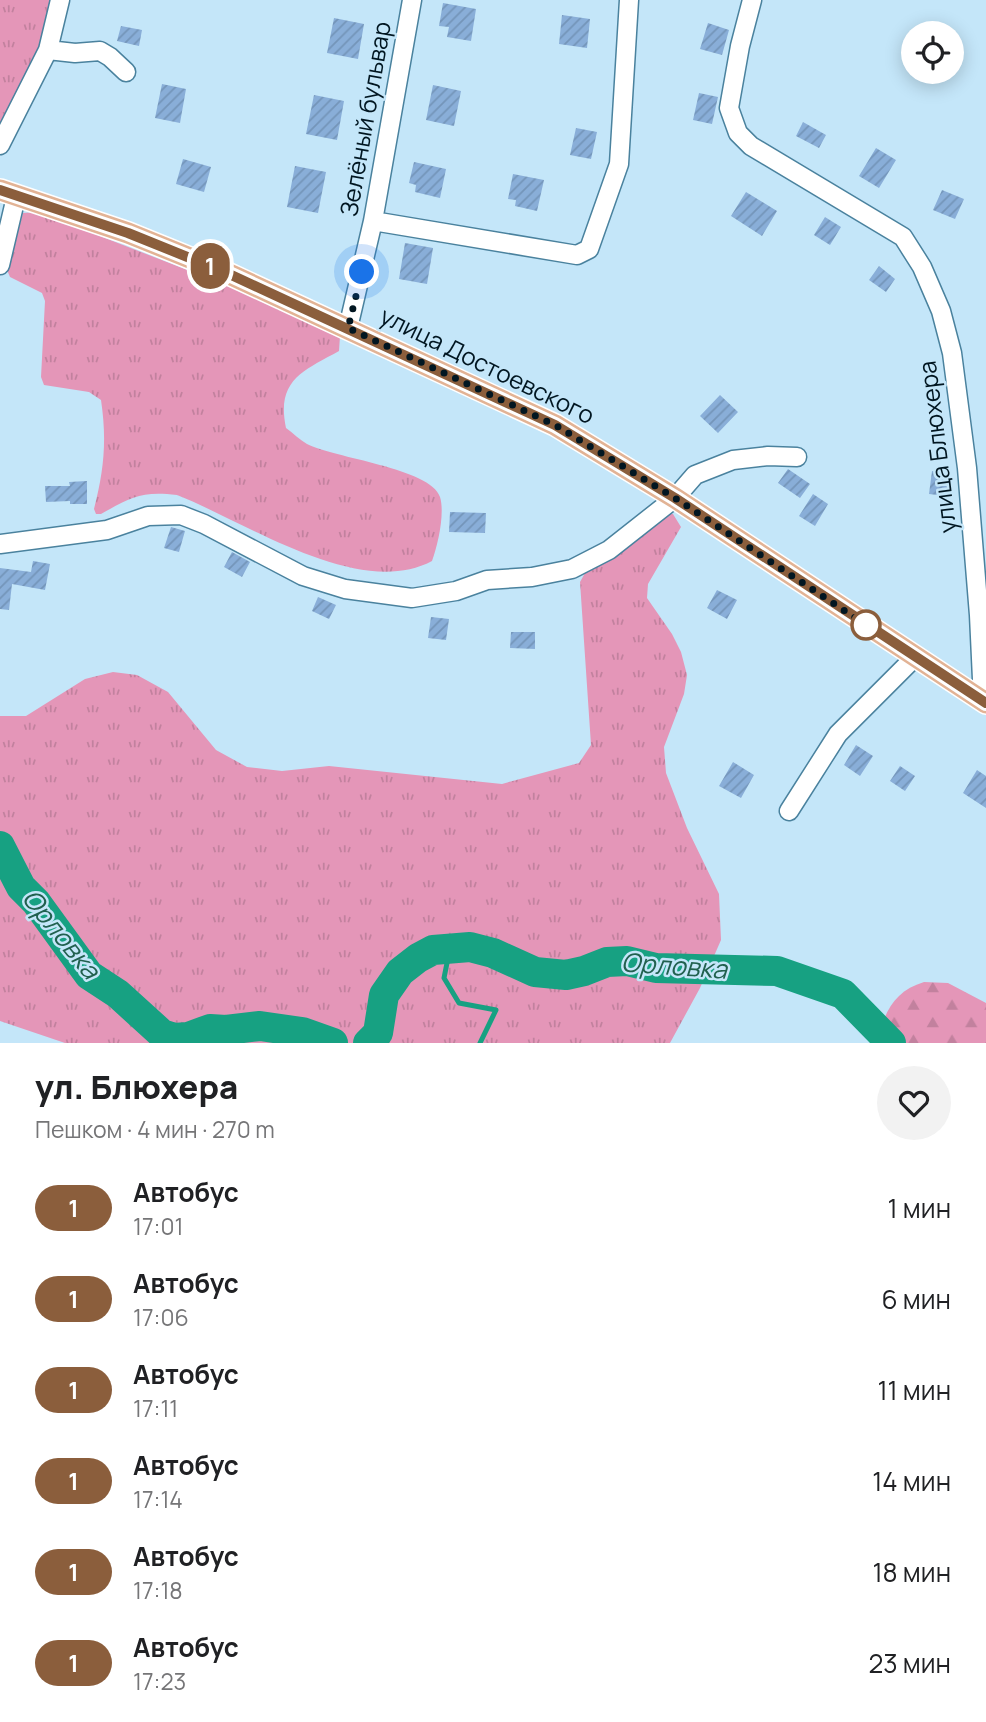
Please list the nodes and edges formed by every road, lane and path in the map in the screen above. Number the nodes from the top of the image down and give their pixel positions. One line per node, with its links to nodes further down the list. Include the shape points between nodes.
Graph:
1 (60, 0): 5 (lane)
2 (412, 0): 9 (lane, Зелёный бульвар)
3 (629, 0): 9 (lane, via 619,164 589,249 577,255)
4 (752, 0): 16 (lane, улица Блюхера, via 729,108 738,133 751,146 904,237 941,311 953,353 967,468)
5 (48, 50): 6 (lane, via 100,51); 7 (lane)
6 (126, 72)
7 (0, 145)
8 (8, 194): 10 (lane); 11 (main road, улица Достоевского, via 140,238)
9 (373, 222): 11 (lane, Зелёный бульвар)
10 (0, 265)
11 (348, 328): 13 (main road, улица Достоевского, via 555,425)
12 (797, 457): 13 (lane, via 733,460 695,475)
13 (675, 498): 14 (lane, via 609,550 572,569 487,580 412,598 345,589 303,576 181,515 148,516 107,530); 15 (main road, улица Достоевского)
14 (0, 544)
15 (915, 657): 16 (main road, улица Достоевского); 17 (lane, via 838,734)
16 (984, 702)
17 (789, 811)

